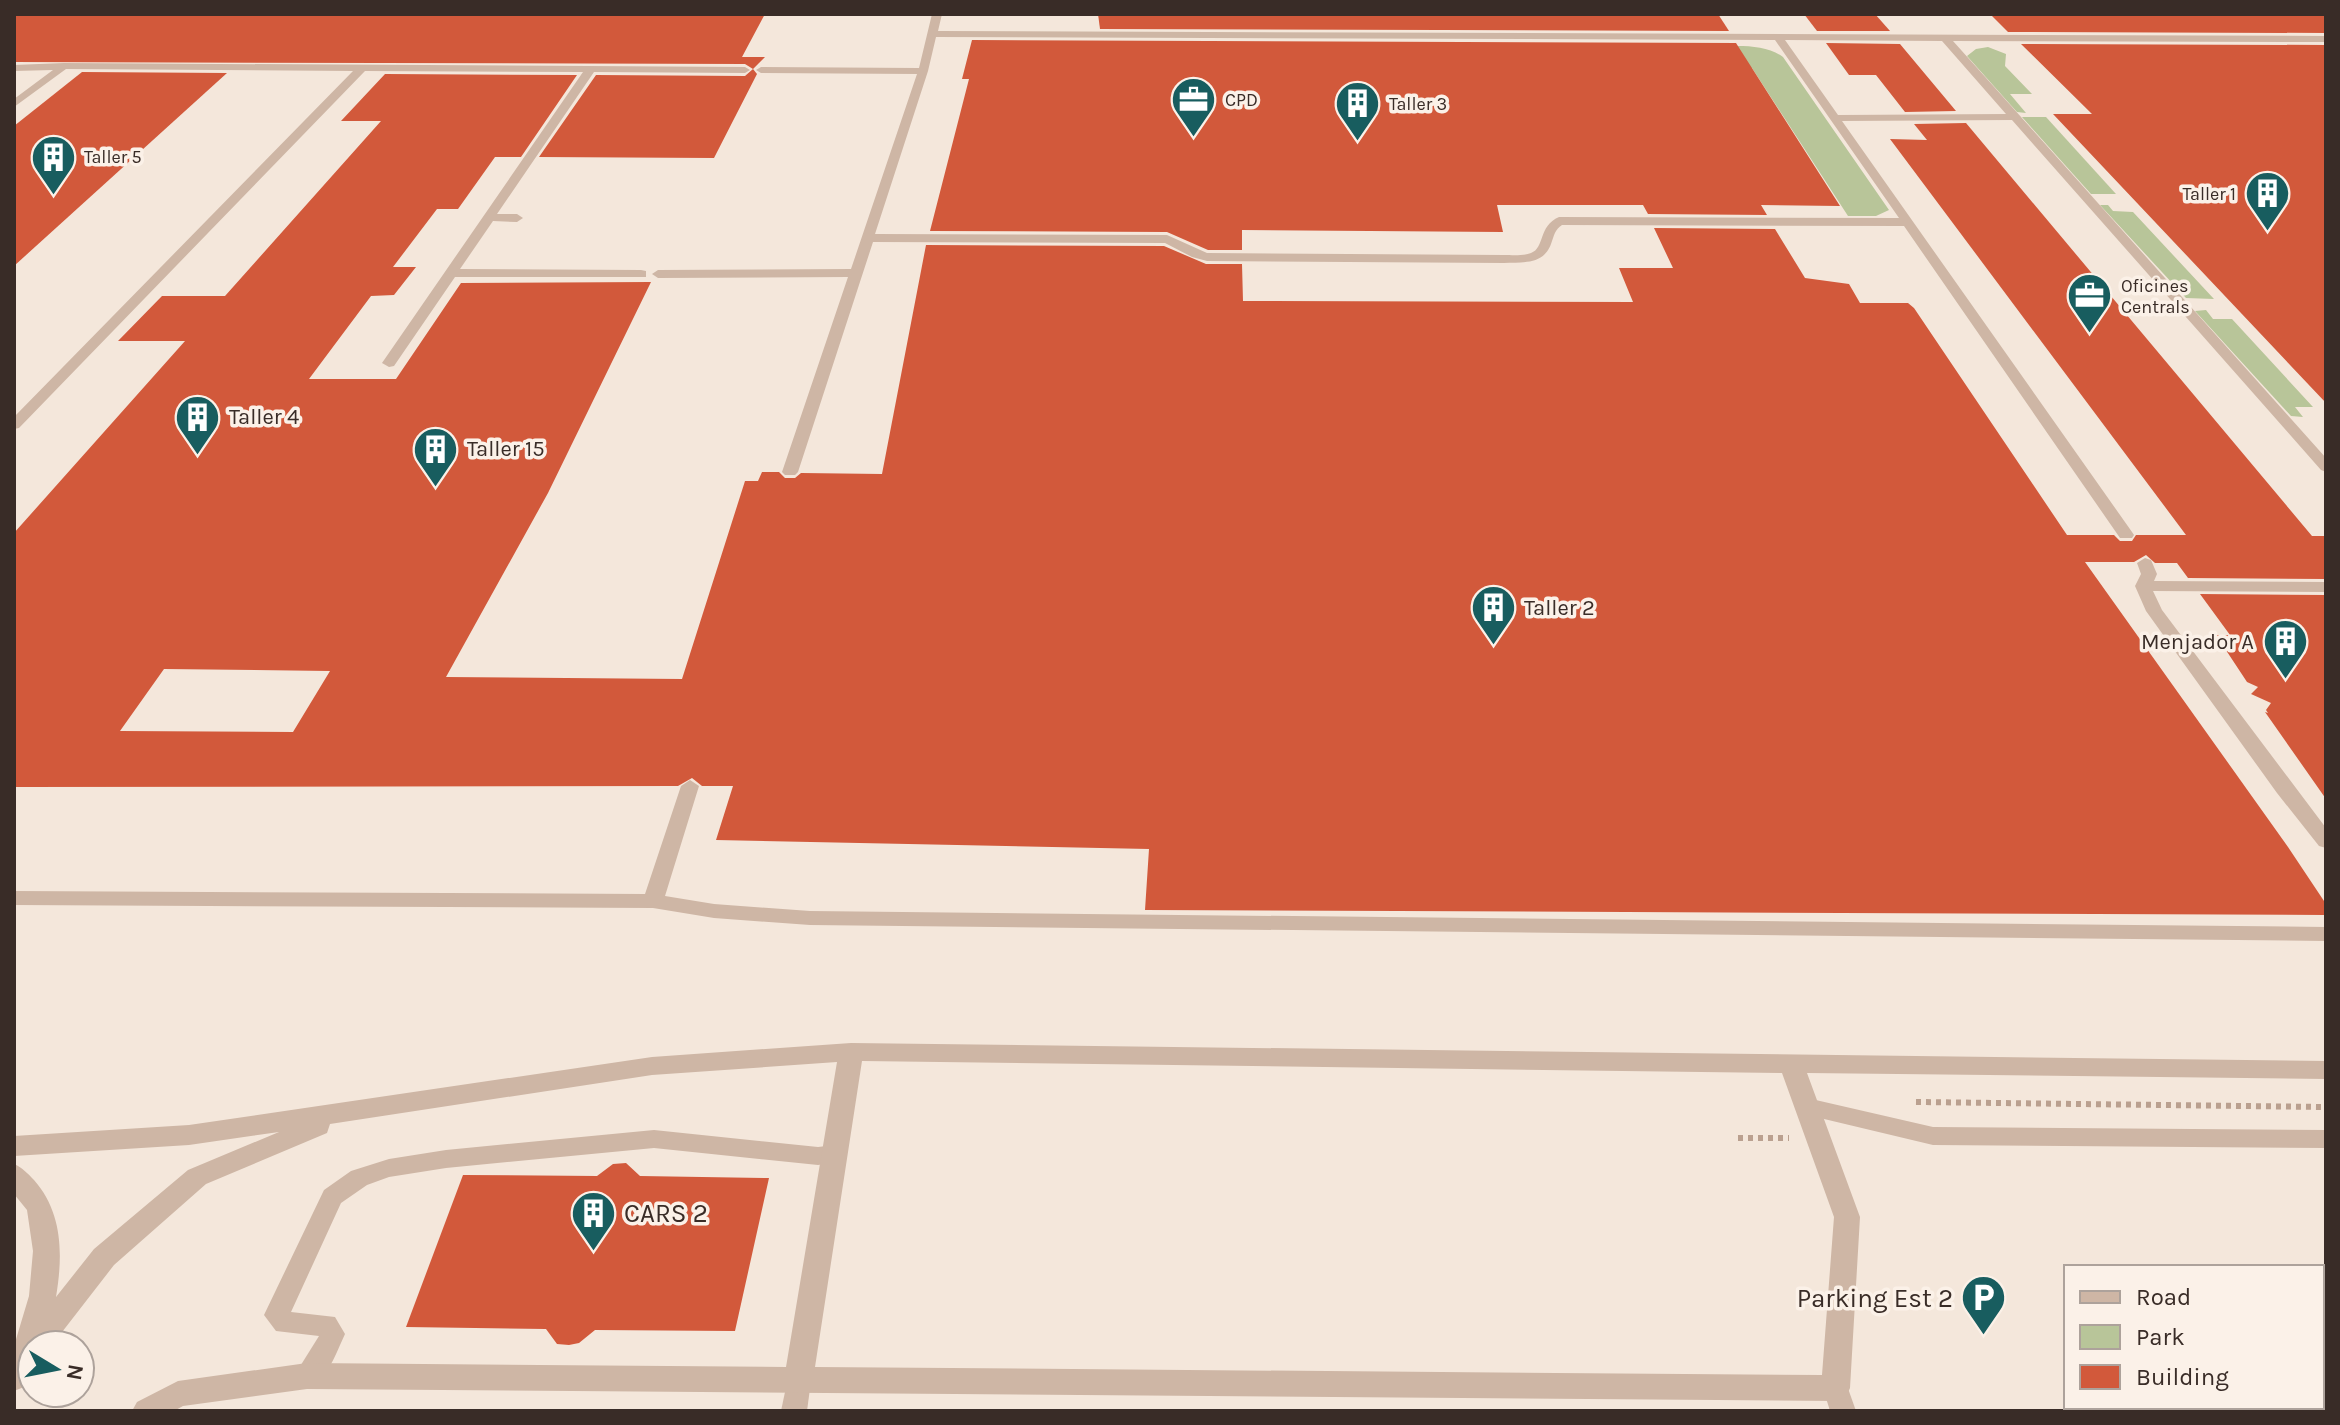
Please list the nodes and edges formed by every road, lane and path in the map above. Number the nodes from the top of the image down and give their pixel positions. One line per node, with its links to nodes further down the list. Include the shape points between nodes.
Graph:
1 (937, 14): 2 (lane)
2 (931, 34): 3 (lane); 12 (lane)
3 (1778, 37): 4 (lane); 15 (lane)
4 (1945, 38): 5 (lane); 14 (lane)
5 (2326, 39)
6 (64, 66): 7 (lane); 8 (lane); 13 (lane)
7 (14, 68)
8 (362, 68): 9 (lane); 25 (lane)
9 (590, 70): 10 (lane); 16 (lane)
10 (745, 70)
11 (761, 70): 12 (lane)
12 (923, 71): 19 (lane)
13 (14, 104)
14 (2015, 117): 15 (lane); 26 (lane)
15 (1834, 118): 18 (lane)
16 (490, 217): 17 (lane); 20 (lane)
17 (517, 218)
18 (1907, 222): 19 (lane, via 1559,221 1550,228 1543,251 1518,259 1207,257 1167,239); 28 (lane)
19 (867, 238): 21 (lane)
20 (451, 273): 22 (lane); 24 (lane)
21 (855, 273): 23 (lane); 27 (lane)
22 (641, 274)
23 (658, 274)
24 (389, 363)
25 (14, 425)
26 (2326, 467)
27 (790, 472)
28 (2126, 535)
29 (2145, 563): 30 (lane, via 2149,574)
30 (2143, 586): 31 (lane); 33 (lane, via 2154,611)
31 (2326, 587)
32 (690, 786): 35 (lane)
33 (2326, 841)
34 (14, 898): 35 (lane)
35 (653, 901): 36 (lane, via 810,918)
36 (2326, 934)
37 (851, 1052): 38 (street); 41 (street, via 652,1066); 44 (street)
38 (1792, 1066): 39 (street); 40 (street)
39 (2326, 1070)
40 (1807, 1107): 42 (lane, via 1933,1136); 50 (street, via 1847,1217)
41 (343, 1115): 43 (street, via 189,1135); 47 (street, via 197,1177 104,1257)
42 (2326, 1139)
43 (14, 1146)
44 (835, 1154): 48 (lane, via 654,1139 446,1159 359,1178 332,1197 277,1315 285,1323 326,1325 332,1334); 49 (street)
45 (14, 1175): 46 (street, via 40,1209 48,1276)
46 (34, 1329)
47 (49, 1329)
48 (307, 1376): 49 (street); 51 (street, via 178,1394)
49 (798, 1381): 50 (street); 52 (lane)
50 (1840, 1400)
51 (147, 1411)
52 (794, 1411)

